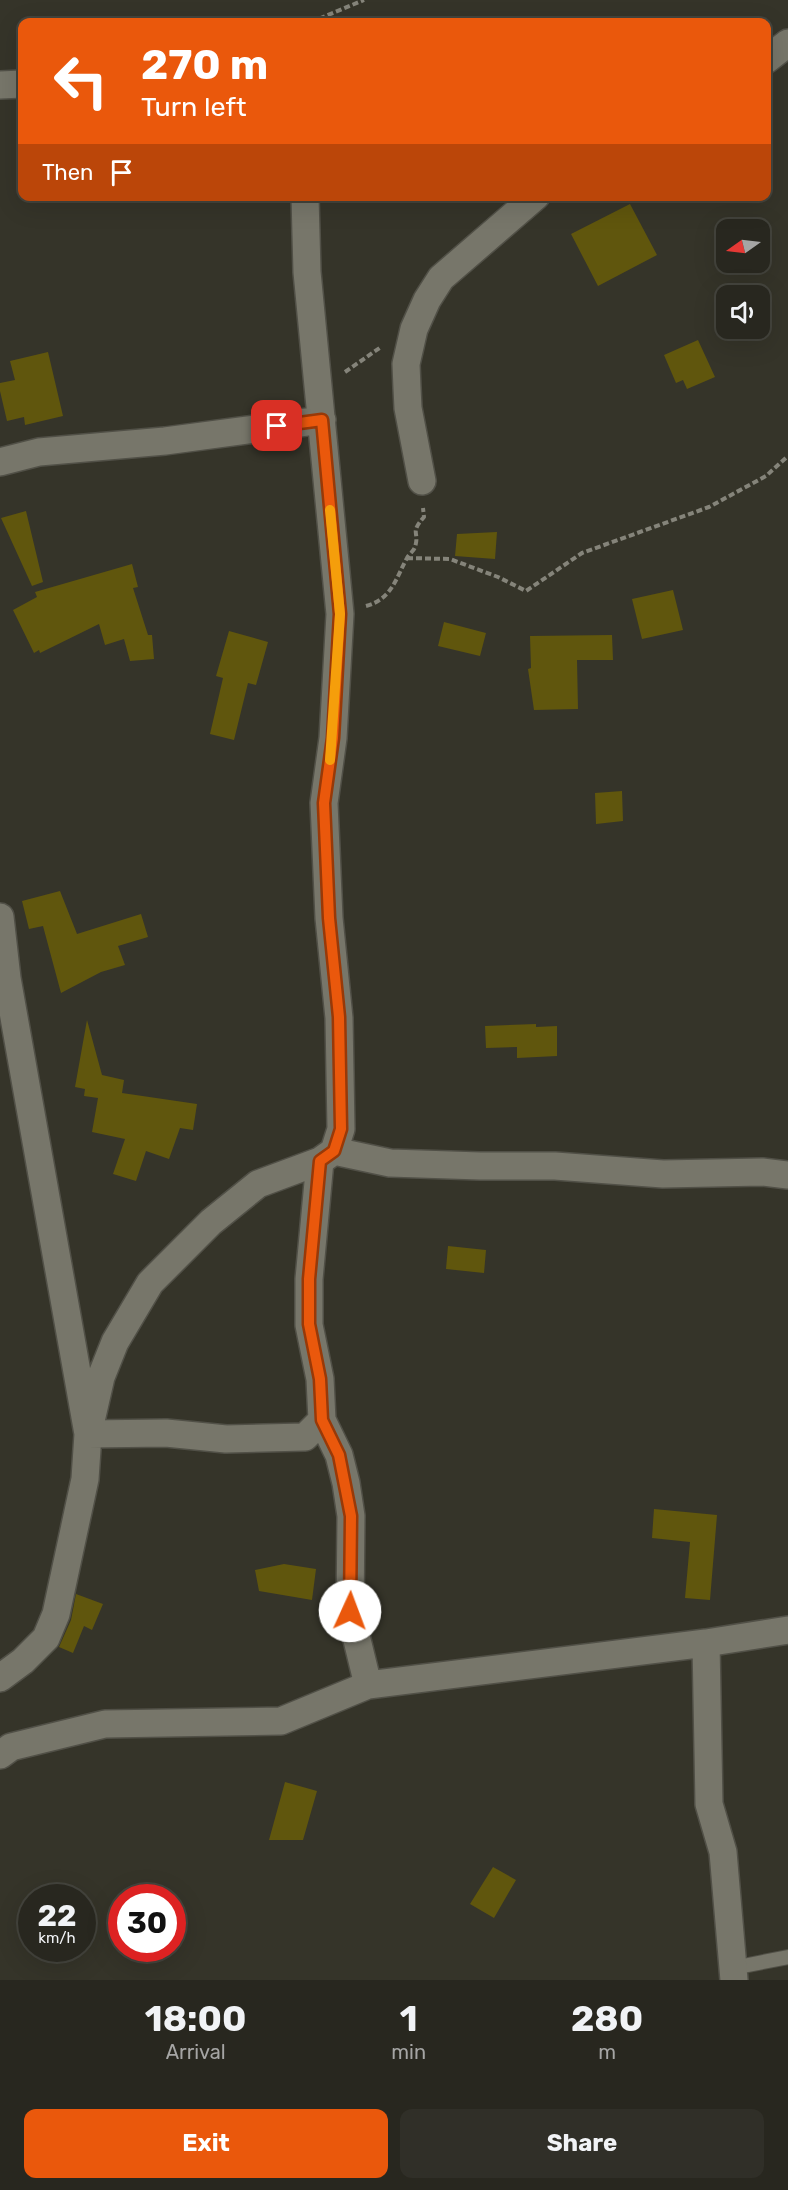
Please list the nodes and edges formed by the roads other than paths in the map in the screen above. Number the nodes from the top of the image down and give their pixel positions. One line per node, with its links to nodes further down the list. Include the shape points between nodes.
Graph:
1 (788, 43): 2 (street)
2 (771, 56)
3 (18, 84): 4 (street)
4 (0, 85)
5 (305, 201): 7 (street, via 307,272)
6 (530, 201): 9 (street, via 441,278 414,329 406,364 406,388)
7 (321, 406): 8 (street, via 165,441 39,453); 11 (street, via 340,614 333,738 324,803 328,908 339,1017 341,1129)
8 (0, 462)
9 (422, 481)
10 (0, 917): 14 (street, via 7,978)
11 (327, 1156): 12 (street, via 401,1163); 13 (street, via 309,1279 309,1324 320,1379); 14 (street, via 258,1184 211,1222 150,1283 115,1342 101,1377)
12 (788, 1175)
13 (322, 1420): 14 (street, via 305,1437 226,1439 166,1433); 18 (street, via 339,1455 346,1484 351,1516 350,1611)
14 (88, 1434): 17 (street, via 85,1479 56,1614 46,1638)
15 (788, 1630): 16 (street)
16 (706, 1643): 18 (street); 21 (street, via 709,1804 723,1852)
17 (0, 1678)
18 (368, 1685): 19 (street, via 281,1721 105,1724 11,1747)
19 (0, 1755)
20 (788, 1957): 21 (lane)
21 (734, 1974)

